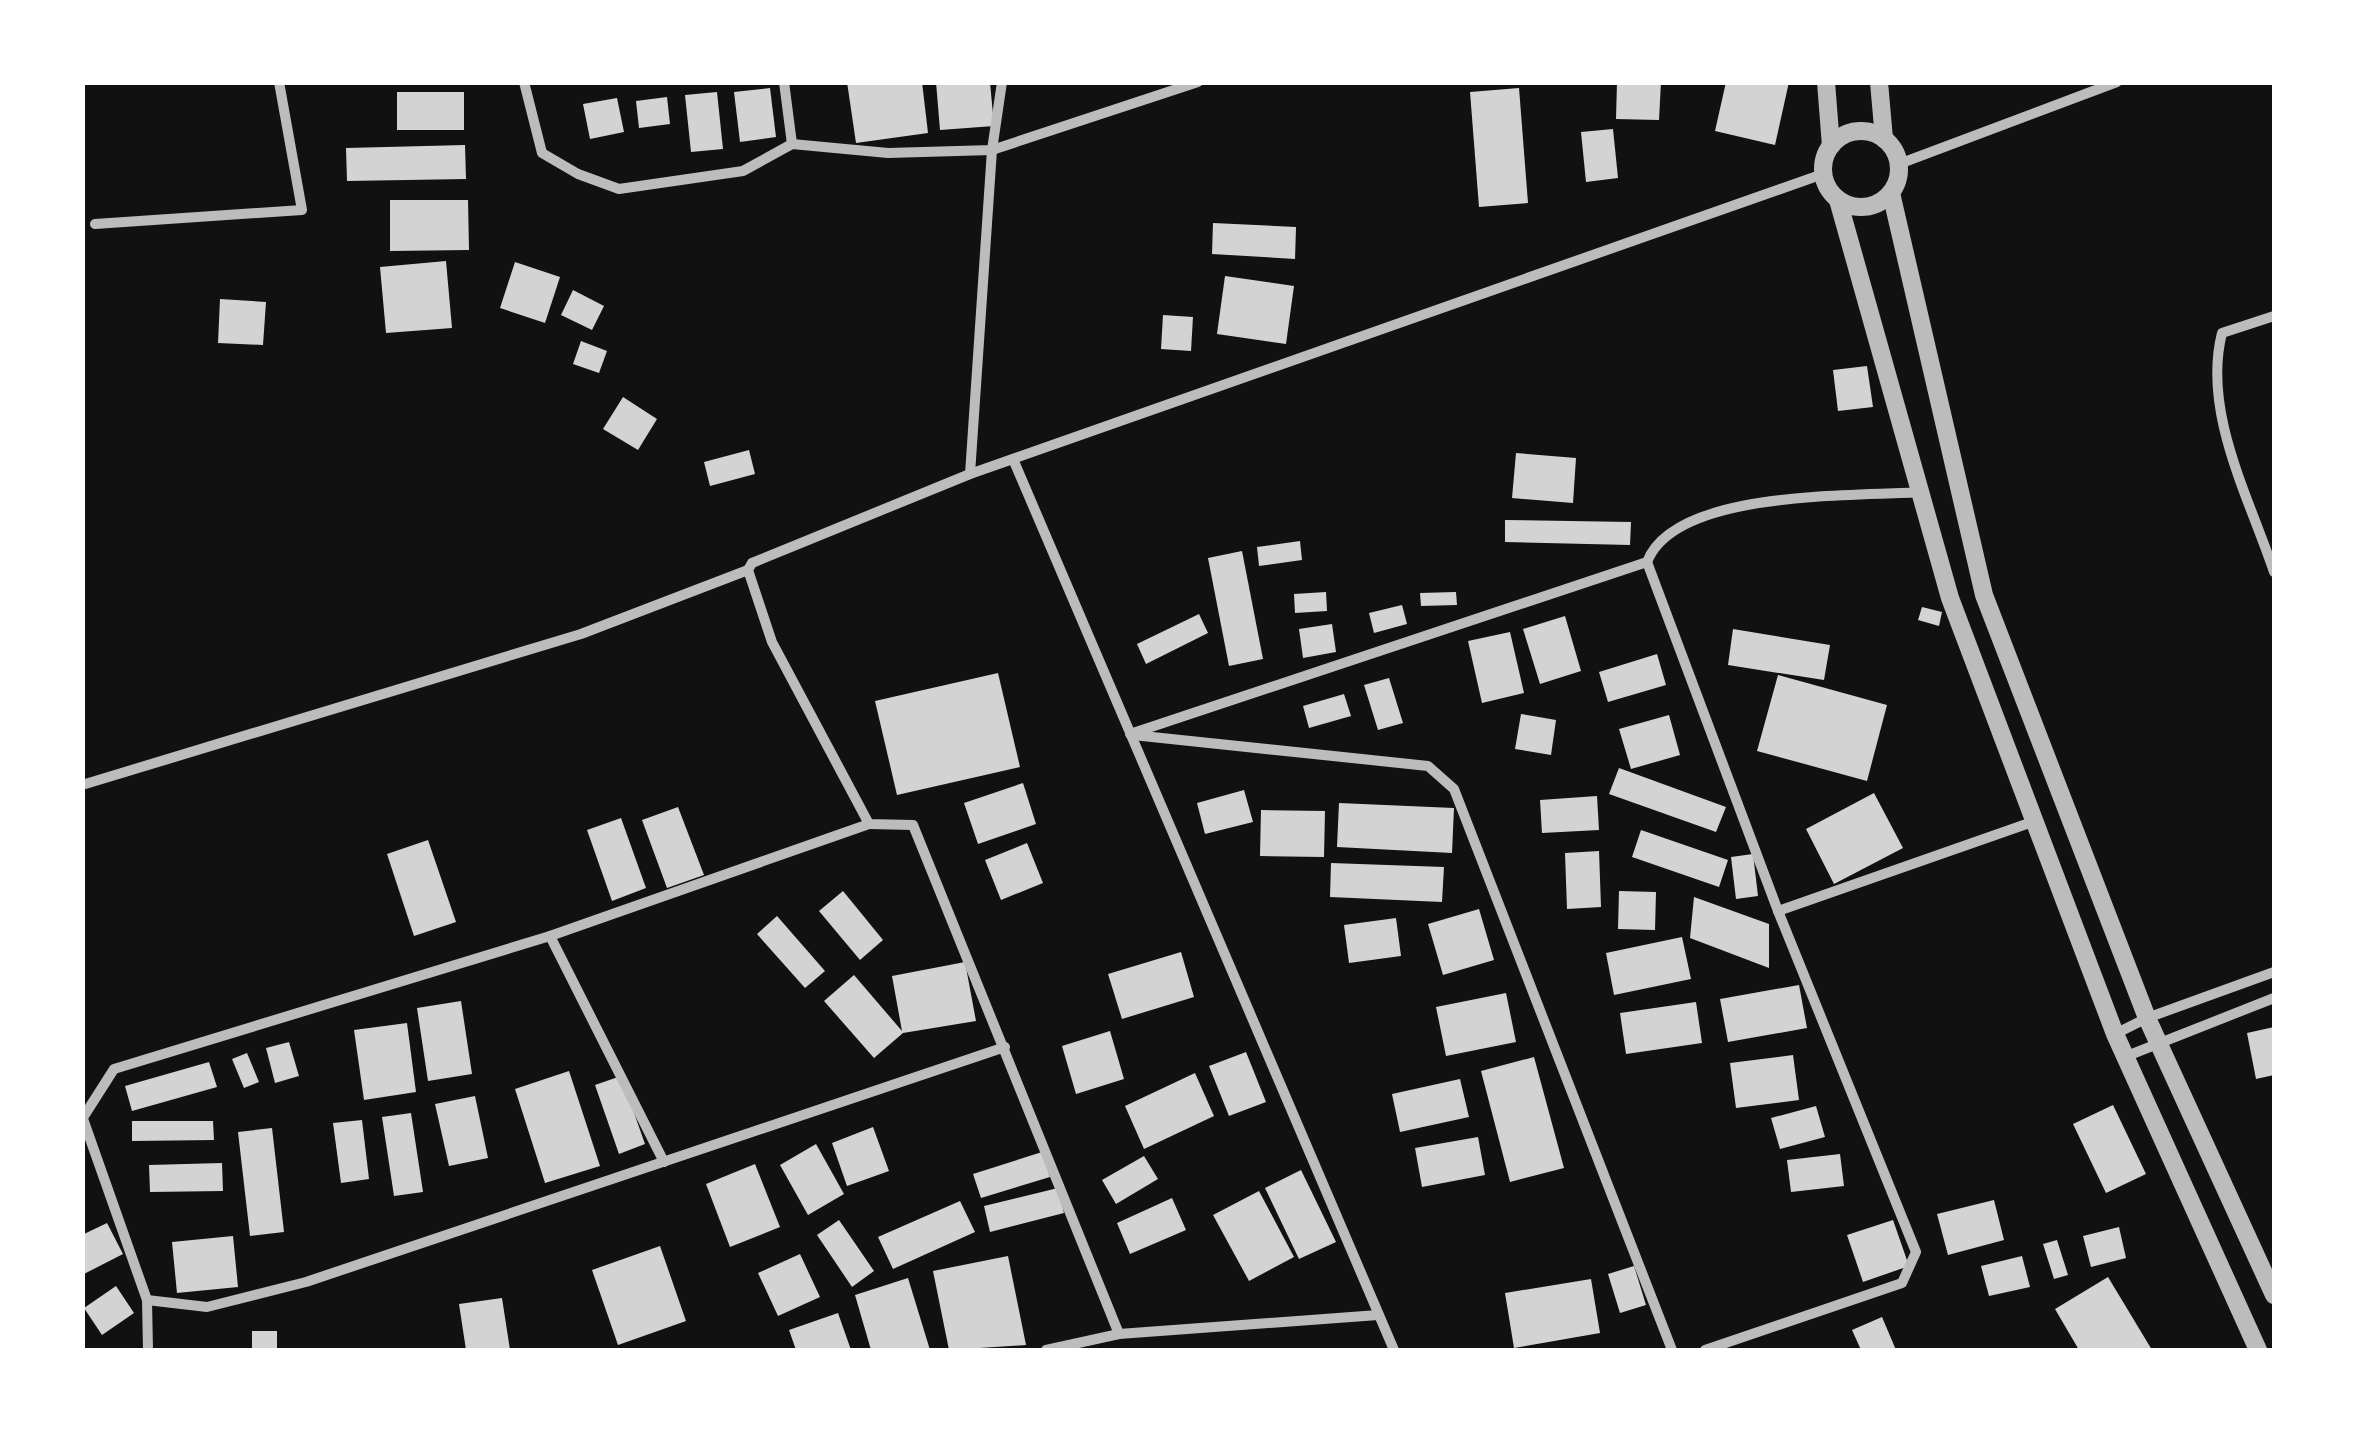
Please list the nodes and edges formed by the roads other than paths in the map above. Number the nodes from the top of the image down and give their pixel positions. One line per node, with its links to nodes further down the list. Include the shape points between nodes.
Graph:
1 (279, 82): 17 (street, via 302,210)
2 (524, 82): 10 (street, via 542,153 619,190 743,171)
3 (784, 82): 10 (street)
4 (1002, 82): 12 (street)
5 (1198, 82): 12 (street)
6 (1826, 82): 11 (street)
7 (1879, 82): 9 (street)
8 (2117, 82): 13 (street)
9 (1884, 139): 11 (street, via 1856,132); 13 (street)
10 (792, 144): 12 (street, via 888,154)
11 (1831, 146): 14 (street)
12 (992, 150): 20 (street)
13 (1899, 164): 15 (street)
14 (1824, 174): 16 (street); 19 (street)
15 (1891, 192): 16 (street, via 1866,207); 27 (street, via 1984,595)
16 (1838, 200): 21 (street)
17 (95, 224)
18 (2274, 316): 23 (street, via 2222,333 2215,361 2218,410)
19 (1013, 458): 20 (street); 29 (street)
20 (970, 474): 25 (street, via 752,562)
21 (1921, 492): 24 (street, via 1738,505 1670,531 1654,544); 28 (street, via 1950,598)
22 (2274, 520): 23 (street)
23 (2258, 525): 26 (street)
24 (1647, 562): 29 (street); 33 (street)
25 (748, 570): 30 (street, via 580,634); 32 (street, via 772,642)
26 (2274, 572)
27 (2014, 673): 28 (street); 37 (street)
28 (1984, 686): 31 (street)
29 (1130, 734): 46 (street); 51 (street, via 1428,766 1454,788)
30 (82, 785)
31 (2035, 821): 33 (street); 38 (street)
32 (869, 824): 34 (street); 40 (street, via 913,826)
33 (1778, 910): 52 (street, via 1916,1252 1902,1283)
34 (550, 936): 42 (street, via 114,1070); 43 (street)
35 (2274, 972): 37 (street)
36 (2274, 998): 39 (street)
37 (2147, 1018): 38 (street); 39 (street)
38 (2116, 1034): 41 (street)
39 (2157, 1041): 41 (street); 44 (street)
40 (1005, 1047): 43 (street); 47 (street)
41 (2127, 1056): 53 (street)
42 (83, 1116): 45 (street)
43 (664, 1162): 45 (street, via 306,1282 208,1307)
44 (2274, 1294)
45 (147, 1300): 48 (street)
46 (1378, 1315): 47 (street); 50 (street)
47 (1119, 1334): 49 (street)
48 (148, 1350)
49 (1046, 1350)
50 (1394, 1350)
51 (1672, 1350)
52 (1705, 1350)
53 (2256, 1350)

